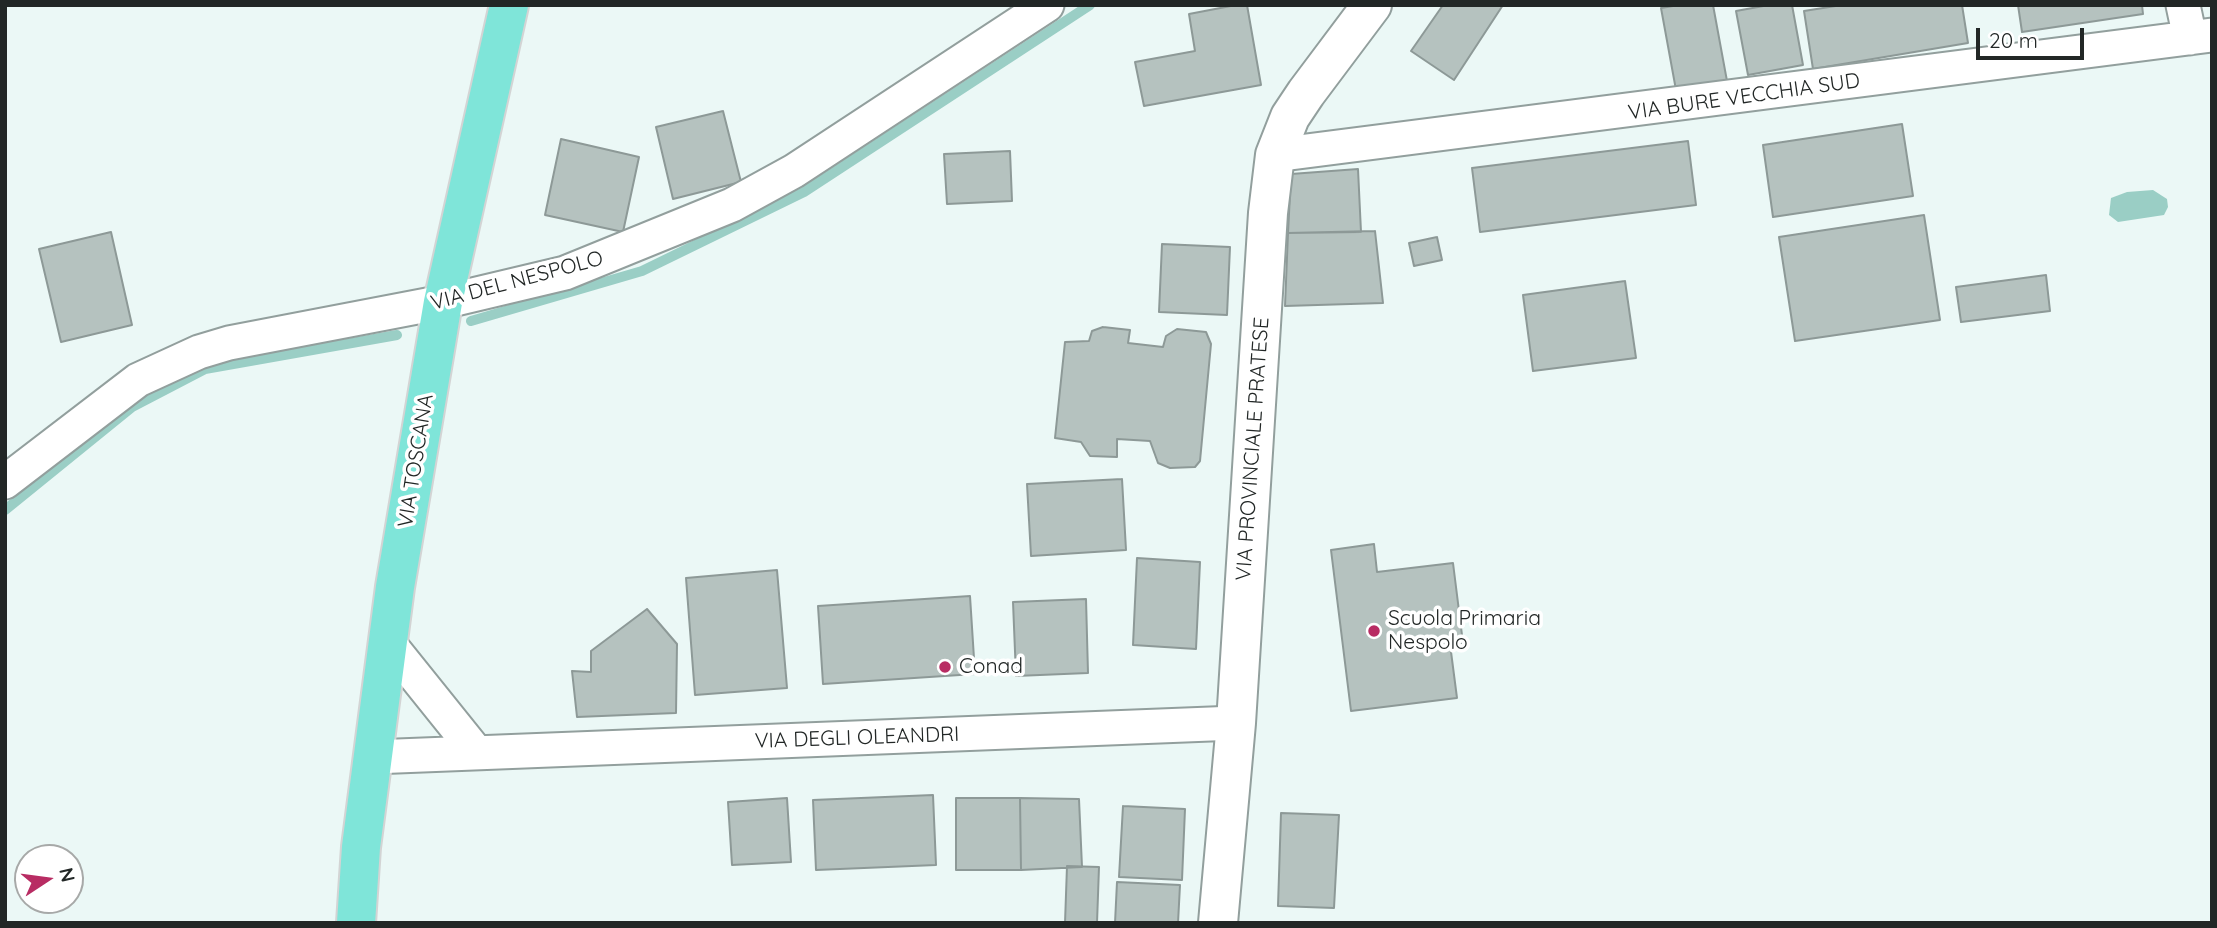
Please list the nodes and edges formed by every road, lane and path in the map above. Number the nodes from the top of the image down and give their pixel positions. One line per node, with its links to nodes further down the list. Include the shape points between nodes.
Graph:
1 (509, 5): 7 (main road, VIA TOSCANA)
2 (1047, 5): 7 (street, VIA DEL NESPOLO, via 794,171 732,205 565,273)
3 (1372, 5): 6 (street, VIA PROVINCIALE PRATESE, via 1290,117)
4 (2183, 5): 5 (street)
5 (2201, 36): 6 (street, VIA BURE VECCHIA SUD)
6 (1275, 155): 10 (street, VIA PROVINCIALE PRATESE)
7 (443, 302): 8 (street, VIA DEL NESPOLO, via 199,352 138,380); 9 (main road, VIA TOSCANA)
8 (5, 482)
9 (387, 640): 11 (street); 12 (main road, VIA TOSCANA)
10 (1236, 723): 11 (street, VIA DEGLI OLEANDRI); 14 (street, VIA PROVINCIALE PRATESE)
11 (477, 753): 12 (street, VIA DEGLI OLEANDRI)
12 (372, 757): 13 (main road, VIA TOSCANA)
13 (356, 923)
14 (1218, 923)

